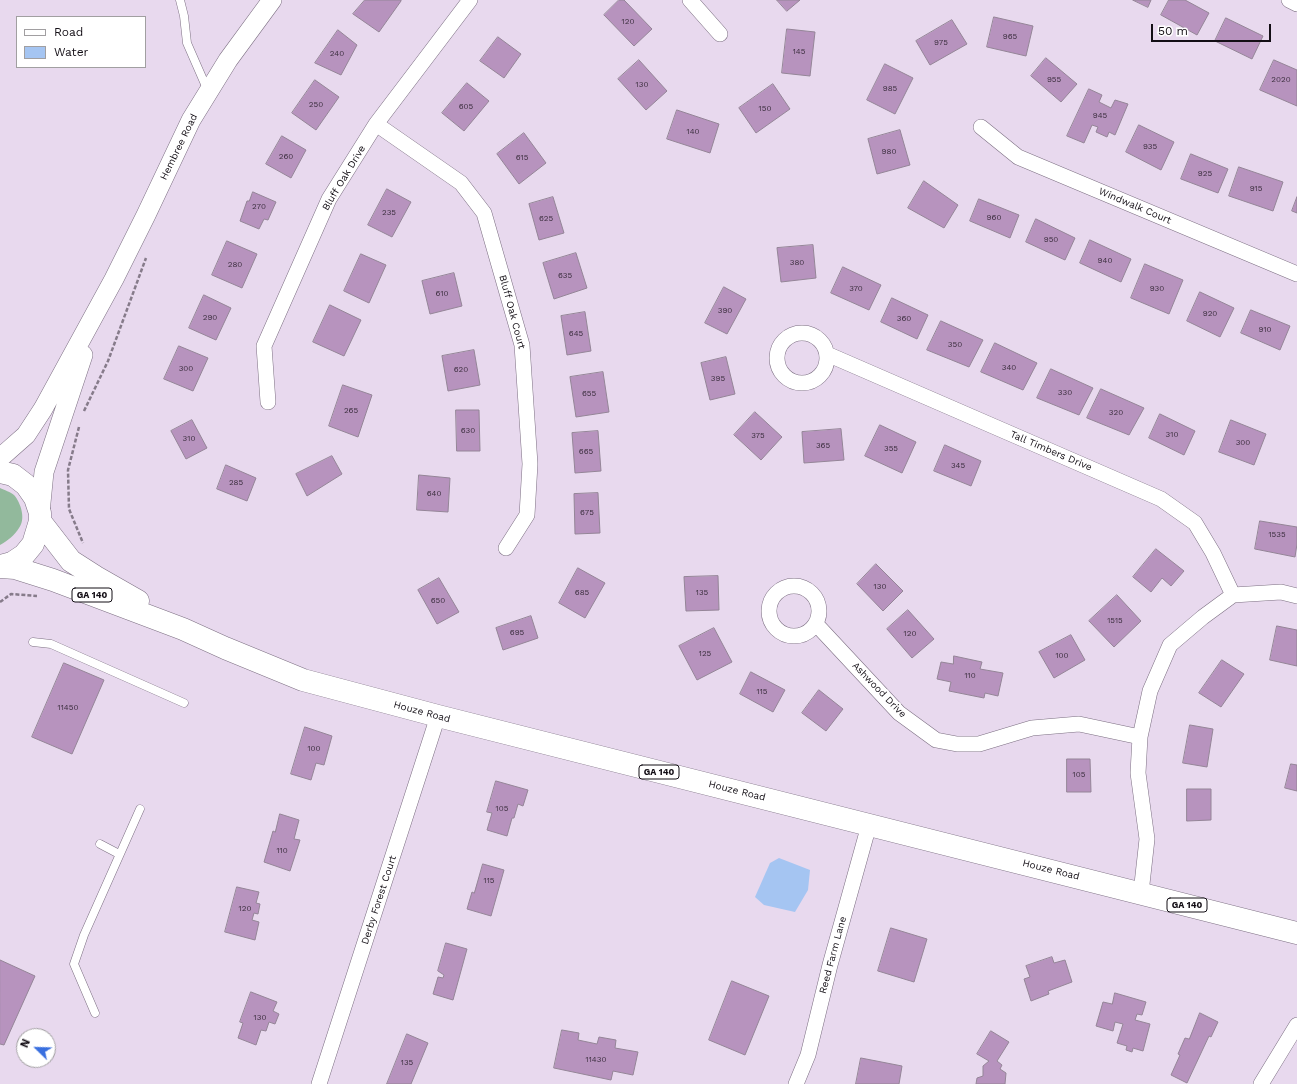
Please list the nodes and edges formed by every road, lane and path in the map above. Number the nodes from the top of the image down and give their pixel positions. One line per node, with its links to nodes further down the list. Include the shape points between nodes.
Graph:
1 (180, 0): 8 (lane, via 187,43)
2 (272, 0): 8 (street, Hembree Road)
3 (470, 0): 9 (street, Bluff Oak Drive)
4 (690, 0): 7 (street)
5 (1288, 0): 6 (street)
6 (1297, 4)
7 (720, 34)
8 (208, 91): 13 (street, Hembree Road, via 191,120)
9 (376, 124): 15 (street, Bluff Oak Drive, via 329,199 264,346); 21 (street, Bluff Oak Court, via 461,183 484,213 522,345 524,369 530,464 527,515)
10 (980, 127): 12 (street, Windwalk Court, via 1018,157)
11 (146, 257): 16 (path, via 108,361)
12 (1297, 274)
13 (100, 304): 18 (street, Hembree Road, via 30,430); 20 (street, Hembree Road, via 44,472)
14 (827, 354): 24 (street, Tall Timbers Drive, via 1161,499 1195,523)
15 (268, 402)
16 (82, 416)
17 (80, 422): 22 (path, via 68,470 68,486 69,509 84,545)
18 (0, 458)
19 (0, 472): 20 (main road, Houze Road / GA 140, via 13,475 26,485 35,498)
20 (40, 517): 22 (main road, Houze Road / GA 140); 23 (main road, Houze Road, via 33,544 24,555)
21 (506, 548)
22 (71, 561): 29 (main road, Houze Road / GA 140)
23 (0, 567): 29 (main road, Houze Road / GA 140, via 15,568 53,580)
24 (1233, 595): 25 (street, via 1281,592); 33 (street, via 1170,645 1150,691)
25 (1297, 596)
26 (42, 597): 27 (path, via 11,594)
27 (0, 602)
28 (816, 624): 33 (street, Ashwood Drive, via 899,713 936,740 979,744 1032,728 1079,724)
29 (183, 629): 32 (main road, Houze Road / GA 140, via 303,680)
30 (33, 642): 31 (lane, via 51,644)
31 (184, 703)
32 (438, 716): 35 (main road, Houze Road / GA 140); 42 (street, Derby Forest Court)
33 (1140, 737): 38 (street, via 1138,773 1147,839)
34 (140, 809): 37 (lane)
35 (869, 825): 38 (main road, Houze Road / GA 140); 43 (street, Reed Farm Lane, via 808,1055)
36 (100, 844): 37 (lane)
37 (119, 854): 40 (lane, via 74,964)
38 (1141, 893): 39 (main road, Houze Road / GA 140)
39 (1297, 933)
40 (95, 1013)
41 (1297, 1024): 44 (street)
42 (319, 1084)
43 (796, 1084)
44 (1261, 1084)

